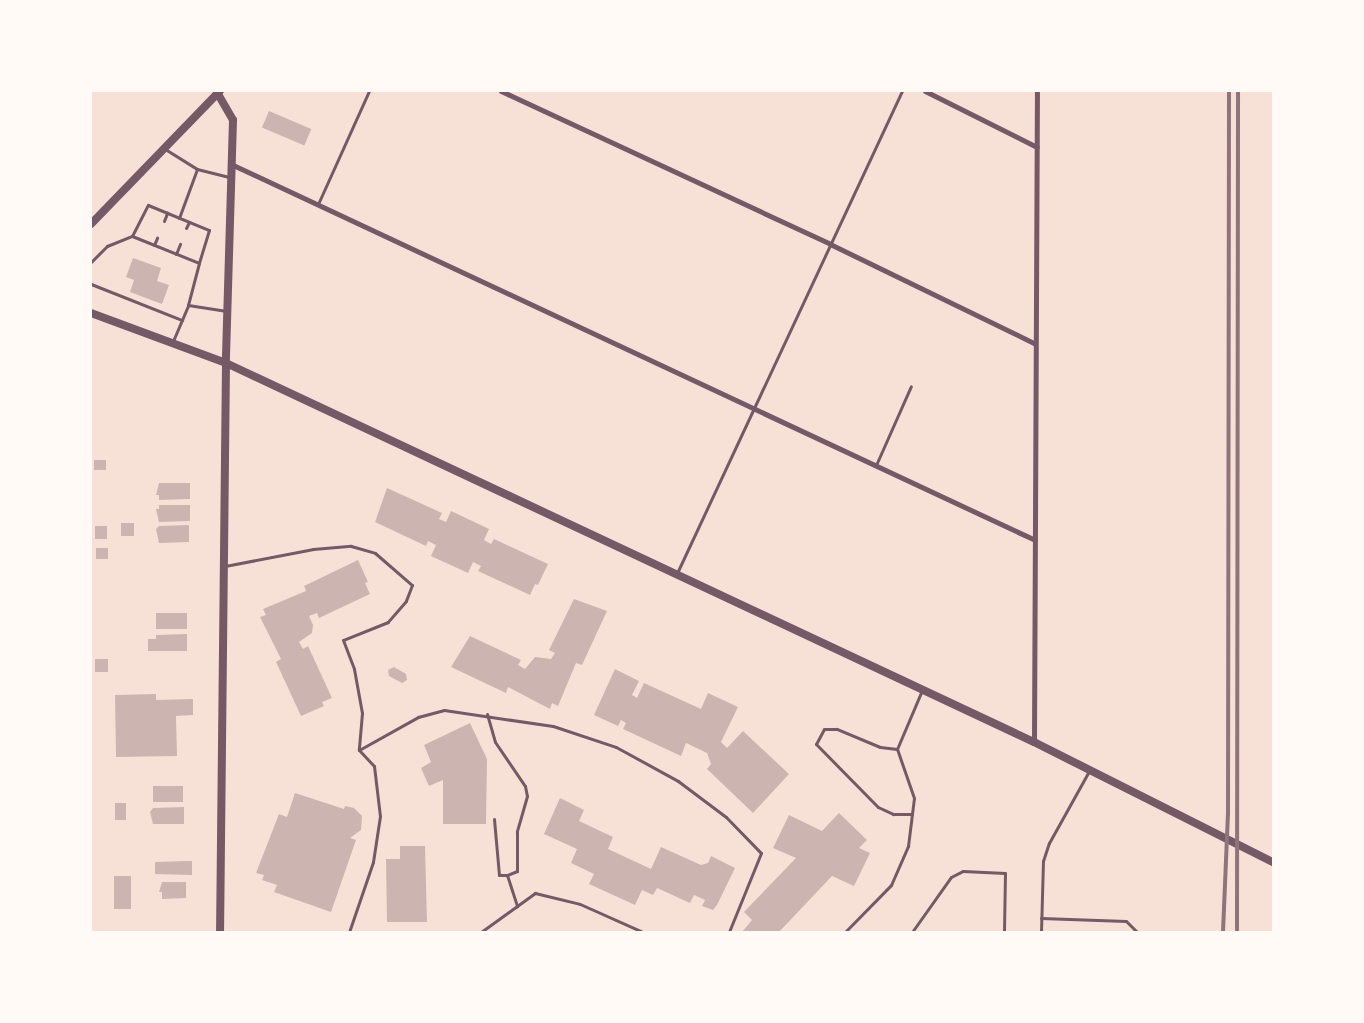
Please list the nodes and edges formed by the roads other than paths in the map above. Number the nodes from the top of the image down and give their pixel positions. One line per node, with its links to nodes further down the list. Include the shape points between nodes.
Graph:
1 (369, 91): 12 (lane)
2 (502, 91): 22 (street)
3 (902, 91): 22 (lane)
4 (925, 91): 7 (street)
5 (1037, 91): 7 (street)
6 (218, 92): 8 (street); 9 (street, via 233,120)
7 (1036, 146): 33 (street)
8 (164, 148): 10 (lane); 17 (street)
9 (233, 165): 11 (street); 12 (street)
10 (197, 169): 11 (lane); 14 (lane)
11 (232, 178): 29 (street)
12 (318, 204): 36 (street)
13 (167, 213): 14 (lane); 15 (lane); 19 (lane, via 148,205)
14 (179, 218): 16 (lane)
15 (164, 220)
16 (189, 222): 18 (lane); 26 (lane, via 209,230)
17 (91, 224)
18 (186, 228)
19 (132, 236): 23 (lane); 25 (lane, via 107,246)
20 (157, 238): 23 (lane)
21 (180, 244): 24 (lane)
22 (830, 244): 33 (street); 36 (lane)
23 (154, 245): 24 (lane)
24 (176, 254): 26 (lane)
25 (91, 262)
26 (199, 263): 28 (lane)
27 (91, 284): 31 (lane)
28 (188, 305): 29 (lane); 31 (lane)
29 (228, 312): 34 (street)
30 (91, 313): 32 (street)
31 (182, 320): 32 (lane)
32 (172, 343): 34 (street)
33 (1034, 343): 38 (street)
34 (226, 363): 39 (street); 40 (street)
35 (911, 386): 37 (lane)
36 (753, 409): 37 (street); 40 (lane)
37 (876, 466): 38 (street)
38 (1035, 540): 43 (street)
39 (224, 566): 45 (lane, via 313,549 351,546 375,553 412,585 406,602 388,622 343,640 354,669 362,713); 53 (street)
40 (677, 573): 41 (street)
41 (922, 689): 43 (street); 44 (lane)
42 (487, 714): 45 (lane, via 444,710 418,717); 50 (lane, via 495,742 525,786 527,796 517,832 517,871); 57 (lane, via 553,726 616,747 678,781 726,817 760,853)
43 (1034, 742): 46 (street)
44 (897, 749): 47 (lane, via 914,798); 47 (lane, via 880,748 837,729 824,729 816,744 878,807 893,814)
45 (359, 750): 54 (lane, via 374,766 380,816 373,862)
46 (1090, 770): 49 (street); 52 (lane, via 1049,843 1044,861)
47 (912, 814): 58 (lane, via 908,846 891,885)
48 (494, 819): 50 (lane, via 499,875)
49 (1273, 862)
50 (507, 875): 51 (lane)
51 (517, 906): 55 (lane); 56 (lane, via 535,893 580,904)
52 (1041, 918): 61 (lane); 62 (lane, via 1126,921)
53 (220, 932)
54 (349, 932)
55 (481, 932)
56 (644, 932)
57 (729, 932)
58 (845, 932)
59 (912, 932): 60 (lane, via 951,877 963,871 1005,873)
60 (1004, 932)
61 (1041, 932)
62 (1137, 932)

